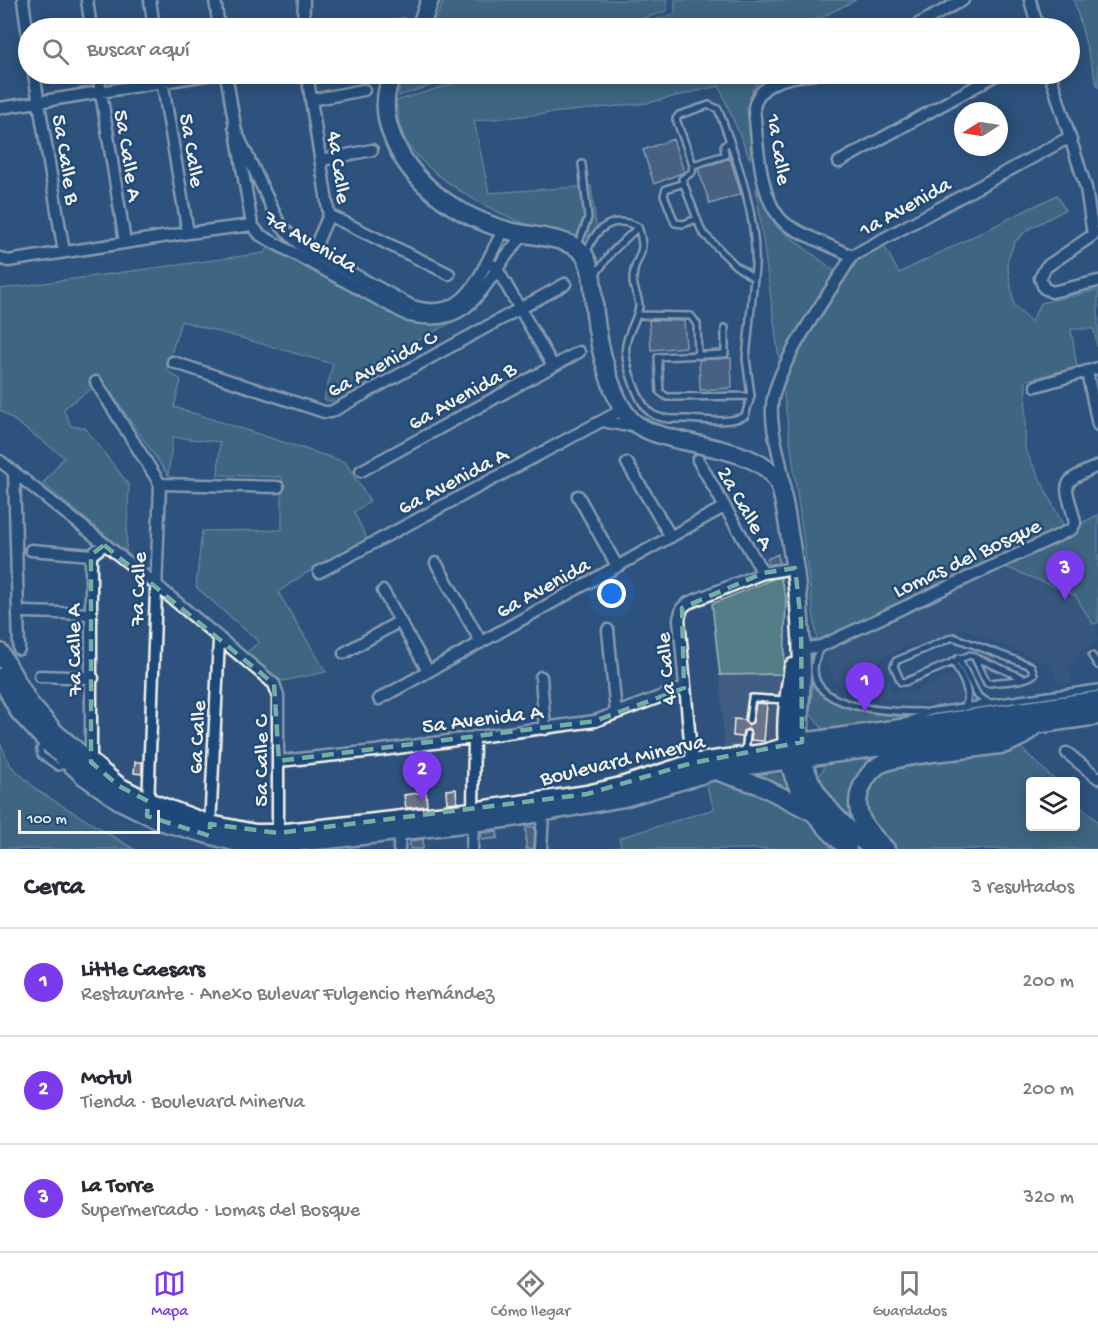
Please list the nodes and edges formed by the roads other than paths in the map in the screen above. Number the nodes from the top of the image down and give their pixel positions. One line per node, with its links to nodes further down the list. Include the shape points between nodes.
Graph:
1 (22, 0): 9 (street)
2 (87, 0): 10 (street)
3 (150, 0): 11 (street)
4 (215, 0): 12 (street)
5 (304, 0): 13 (street)
6 (430, 0): 14 (street)
7 (963, 0): 15 (street)
8 (1030, 0): 16 (street)
9 (25, 18)
10 (90, 18)
11 (153, 18)
12 (218, 18)
13 (303, 18)
14 (417, 18)
15 (930, 18)
16 (1035, 18)
17 (36, 84): 30 (street, 5a Calle B)
18 (99, 84): 28 (street, 5a Calle A)
19 (135, 84): 28 (street)
20 (163, 84): 46 (street, 5a Calle)
21 (228, 84): 32 (street)
22 (309, 84): 29 (street, 4a Calle)
23 (390, 84): 45 (street, via 388,123 407,163 424,184 458,209)
24 (772, 84): 52 (street, 1a Calle, via 760,92 754,109 765,189 779,217 788,225)
25 (980, 84): 37 (street)
26 (1053, 84): 33 (street)
27 (364, 90): 29 (street)
28 (100, 92): 30 (street); 48 (street, 5a Calle A)
29 (311, 100): 36 (street, 4a Calle)
30 (39, 101): 31 (street); 50 (street, 5a Calle B)
31 (0, 108)
32 (234, 127): 43 (street); 51 (street, 7a Avenida, via 280,225)
33 (1070, 137): 52 (street, 1a Avenida); 60 (street, via 1086,188 1093,235 1046,267 1040,278 1044,288 1053,292)
34 (730, 141): 39 (lane, via 724,146 725,155); 39 (lane, via 715,107 710,105 679,116 676,119); 58 (lane, via 756,247)
35 (372, 150): 36 (street)
36 (322, 160): 41 (street, 4a Calle)
37 (840, 162)
38 (582, 164): 49 (lane, via 588,218)
39 (693, 165): 40 (lane, via 692,172 682,179)
40 (684, 183): 42 (lane); 42 (lane, via 666,189 664,195 675,223)
41 (329, 215): 51 (street, 4a Calle); 57 (street)
42 (697, 219): 58 (lane, via 702,232)
43 (252, 225): 46 (street, 7a Avenida); 55 (street, 7a Avenida, via 260,235)
44 (638, 227): 49 (lane, via 628,222 607,224); 59 (lane, via 612,252); 64 (lane, via 644,243 632,278 639,304)
45 (504, 230): 47 (street); 54 (street, 7a Avenida)
46 (188, 233): 48 (street, 7a Avenida)
47 (524, 235): 49 (street); 56 (street, 7a Avenida)
48 (125, 242): 50 (street, 7a Avenida)
49 (582, 251): 59 (street)
50 (64, 252): 53 (street, 7a Avenida)
51 (313, 252): 55 (street, 4a Calle); 62 (street, 7a Avenida)
52 (852, 256): 89 (street, via 789,360 772,404)
53 (1, 259)
54 (487, 261): 56 (street); 62 (street, 7a Avenida, via 465,298 443,308 427,310)
55 (307, 262): 62 (street, 7a Avenida)
56 (497, 269): 62 (street, 7a Avenida, via 471,305 444,318 409,316); 63 (street)
57 (449, 274)
58 (754, 278): 74 (lane, via 746,358)
59 (592, 280): 75 (street, via 600,349)
60 (1098, 281)
61 (565, 284): 63 (street, 6a Avenida C)
62 (374, 291)
63 (520, 308): 68 (street, 6a Avenida C, via 332,412); 69 (street)
64 (637, 315): 67 (lane, via 691,316 697,324); 74 (lane, via 629,327 627,364 644,406 652,414 735,421 745,416)
65 (725, 328): 67 (lane, via 725,354)
66 (579, 352): 69 (street, 6a Avenida B)
67 (698, 355): 74 (lane, via 658,357 660,392 667,397)
68 (173, 362)
69 (553, 366): 83 (street, 6a Avenida B)
70 (1098, 368): 71 (street)
71 (1087, 371): 73 (street); 78 (street)
72 (96, 382): 85 (street)
73 (1036, 386)
74 (751, 396)
75 (624, 409): 76 (street, 6a Avenida A); 77 (street)
76 (603, 421): 77 (street); 97 (street, 6a Avenida A)
77 (635, 423): 89 (street, via 649,431 755,462 776,480)
78 (1098, 425)
79 (698, 460): 88 (street, 2a Calle A)
80 (0, 461): 84 (street)
81 (627, 463): 90 (street)
82 (1098, 466): 107 (street, Lomas del Bosque, via 1073,477 1067,484 1075,523 1072,529)
83 (361, 471)
84 (14, 472): 91 (street); 108 (street)
85 (160, 484): 86 (street); 99 (street, 7a Calle)
86 (279, 487)
87 (578, 496): 95 (street)
88 (724, 507): 90 (street, 6a Avenida); 98 (street, 2a Calle A)
89 (787, 522): 96 (street)
90 (671, 537): 95 (street, 6a Avenida)
91 (104, 545): 93 (street); 99 (street)
92 (31, 550): 93 (street)
93 (91, 555): 102 (street, 7a Calle A)
94 (436, 563): 106 (street)
95 (617, 566): 106 (street, 6a Avenida)
96 (795, 568): 98 (street); 109 (street, via 801,613)
97 (319, 572)
98 (763, 573): 123 (street, 4a Calle, via 682,608 679,619)
99 (155, 584): 105 (street); 150 (street, 7a Calle)
100 (383, 591): 103 (street)
101 (26, 612): 102 (street)
102 (91, 614): 121 (street, 7a Calle A)
103 (399, 621): 111 (street); 117 (street)
104 (608, 630): 132 (street)
105 (219, 640): 145 (street, 5a Calle C, via 277,690); 154 (street, 6a Calle)
106 (482, 642): 117 (street, 6a Avenida)
107 (821, 646): 109 (street, Lomas del Bosque); 124 (lane, via 814,665)
108 (19, 649)
109 (800, 649): 116 (street); 128 (street, via 793,666)
110 (0, 652): 140 (street, Boulevard Minerva)
111 (344, 652)
112 (974, 656): 114 (lane); 122 (lane); 122 (lane, via 987,683)
113 (1092, 656): 115 (lane)
114 (956, 659): 122 (lane, via 903,683 894,666 896,661 956,637 1031,666 1034,674); 129 (lane, via 978,696); 130 (lane, via 969,697)
115 (1098, 665)
116 (802, 669): 124 (lane); 128 (street)
117 (428, 671): 126 (street, 6a Avenida)
118 (40, 676): 121 (street)
119 (0, 677): 140 (street, Boulevard Minerva, via 19,712)
120 (541, 677): 136 (street)
121 (93, 678): 146 (street, 7a Calle A)
122 (1023, 678)
123 (684, 688): 132 (street, 5a Avenida A); 147 (street, 4a Calle)
124 (821, 688): 131 (lane, via 858,708)
125 (1098, 688): 129 (lane)
126 (379, 699)
127 (1098, 700): 137 (street)
128 (794, 703): 134 (lane, via 752,698); 141 (street); 142 (street)
129 (991, 704): 130 (lane)
130 (964, 708): 131 (lane)
131 (928, 712): 137 (lane)
132 (615, 713): 136 (street, 5a Avenida A, via 595,721)
133 (1098, 716): 135 (street)
134 (749, 720)
135 (1037, 725): 142 (street); 164 (street, via 1006,744 890,761 872,771 860,789 858,810 866,829)
136 (545, 729): 139 (street, 5a Avenida A)
137 (890, 729): 141 (street)
138 (747, 734): 144 (lane)
139 (474, 737): 145 (street, 5a Avenida A); 153 (street)
140 (52, 738): 146 (street, Boulevard Minerva); 150 (street, Boulevard Minerva, via 69,763 118,800)
141 (827, 738): 142 (street)
142 (795, 752): 144 (street, Boulevard Minerva); 148 (street, Boulevard Minerva); 152 (street, via 797,787); 163 (street, via 819,796)
143 (1067, 753): 149 (street)
144 (745, 756): 147 (street, Boulevard Minerva)
145 (279, 761): 156 (street, 5a Calle C)
146 (91, 762): 150 (street, Boulevard Minerva)
147 (692, 763): 153 (street, Boulevard Minerva, via 621,786)
148 (714, 771): 151 (street, Boulevard Minerva, via 624,798); 152 (street, via 761,786)
149 (1098, 778)
150 (148, 808): 154 (street, Boulevard Minerva)
151 (543, 813): 153 (street, Boulevard Minerva); 161 (street)
152 (814, 813): 162 (street)
153 (473, 817): 155 (street, Boulevard Minerva); 156 (street, Boulevard Minerva); 160 (street)
154 (210, 830): 156 (street, Boulevard Minerva); 158 (street, Boulevard Minerva)
155 (400, 832): 157 (street, Boulevard Minerva); 159 (street)
156 (278, 833)
157 (328, 845): 158 (street, Boulevard Minerva)
158 (255, 847)
159 (399, 849)
160 (472, 849)
161 (541, 849)
162 (848, 849)
163 (872, 849)
164 (886, 849)

